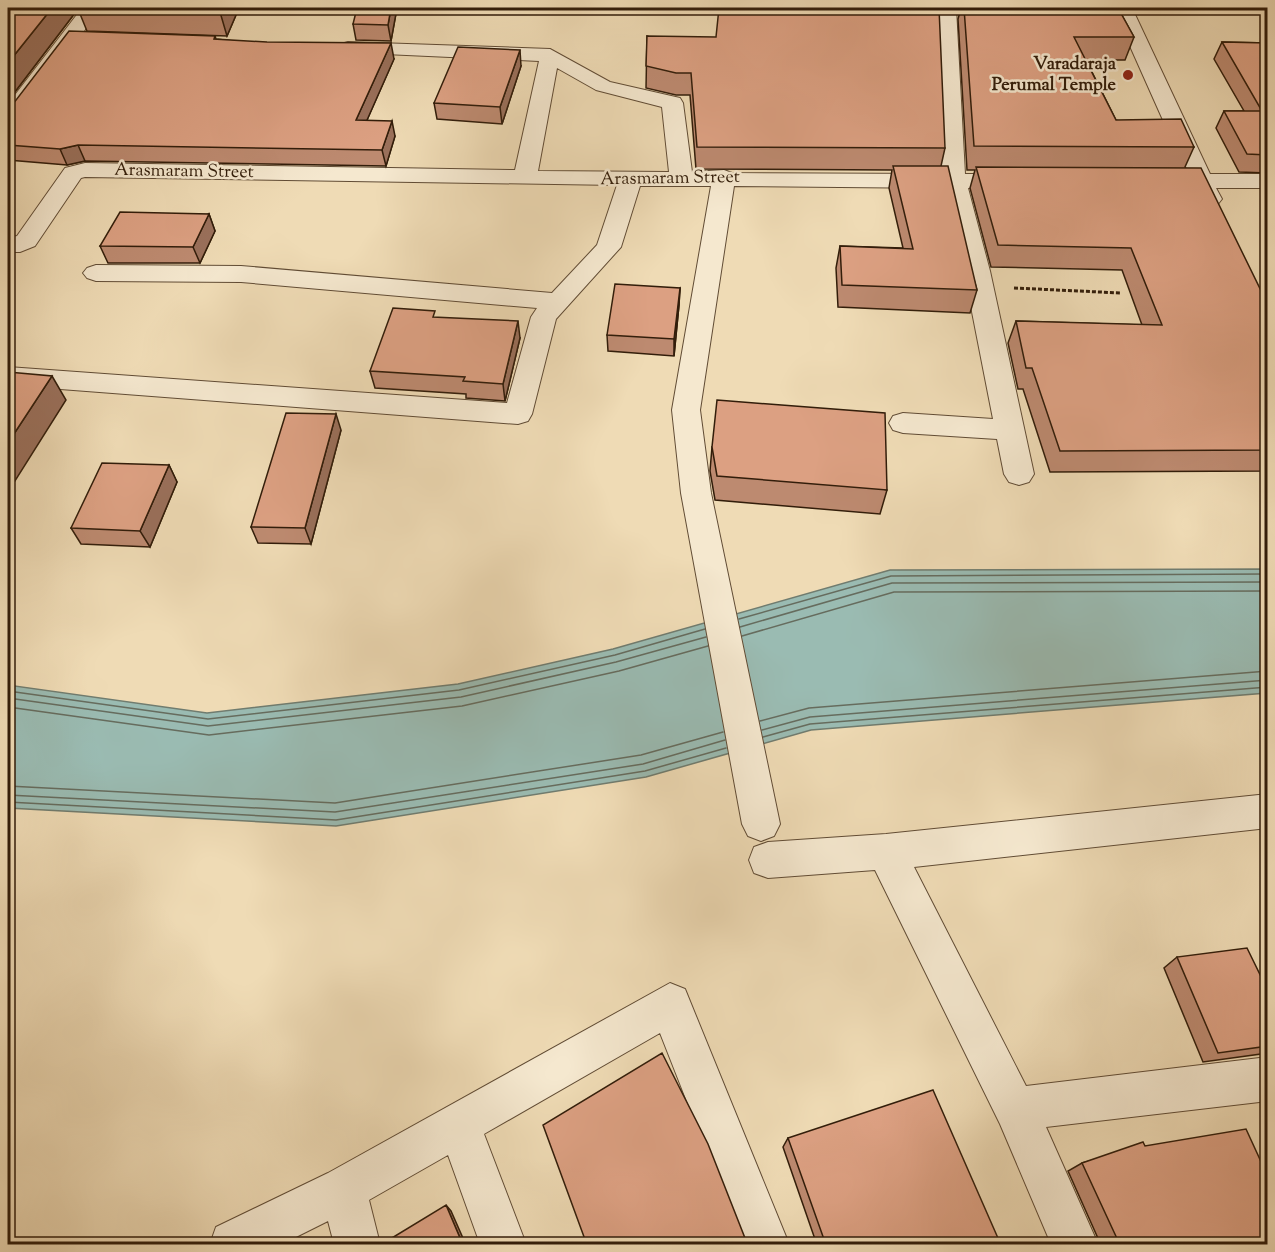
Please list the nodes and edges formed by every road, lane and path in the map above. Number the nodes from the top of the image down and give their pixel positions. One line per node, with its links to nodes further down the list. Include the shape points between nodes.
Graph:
1 (92, 8): 4 (street)
2 (946, 8): 13 (street)
3 (1122, 8): 16 (street)
4 (68, 38): 5 (street); 8 (street)
5 (91, 39)
6 (327, 47): 7 (street)
7 (550, 55): 10 (street); 11 (street, via 603,86 672,103)
8 (8, 118)
9 (724, 177): 11 (street, Arasmaram Street); 13 (street, Arasmaram Street); 29 (street, via 686,410 696,494)
10 (525, 179): 12 (street, Arasmaram Street); 19 (street, Arasmaram Street, via 85,170 73,173 26,241)
11 (681, 179): 12 (street, Arasmaram Street)
12 (630, 180): 23 (street, via 609,247)
13 (954, 180): 14 (street, Arasmaram Street); 21 (street)
14 (1036, 181)
15 (1143, 181): 16 (street)
16 (1202, 181): 17 (street); 18 (street)
17 (1268, 181)
18 (1220, 222)
19 (8, 245)
20 (96, 273): 23 (street, via 241,274)
21 (981, 287): 22 (path); 26 (street)
22 (1121, 293)
23 (557, 302): 24 (street, via 544,316 518,414)
24 (8, 376)
25 (903, 423): 26 (street)
26 (1010, 430): 27 (street)
27 (1019, 474)
28 (1268, 811): 30 (street)
29 (761, 824)
30 (886, 852): 31 (street); 33 (street)
31 (768, 860)
32 (1268, 1078): 33 (street)
33 (1015, 1109): 40 (street)
34 (459, 1125): 35 (street); 38 (street); 39 (street, via 670,1004)
35 (344, 1189): 36 (street); 37 (street)
36 (233, 1245)
37 (357, 1245)
38 (503, 1245)
39 (766, 1245)
40 (1075, 1245)

